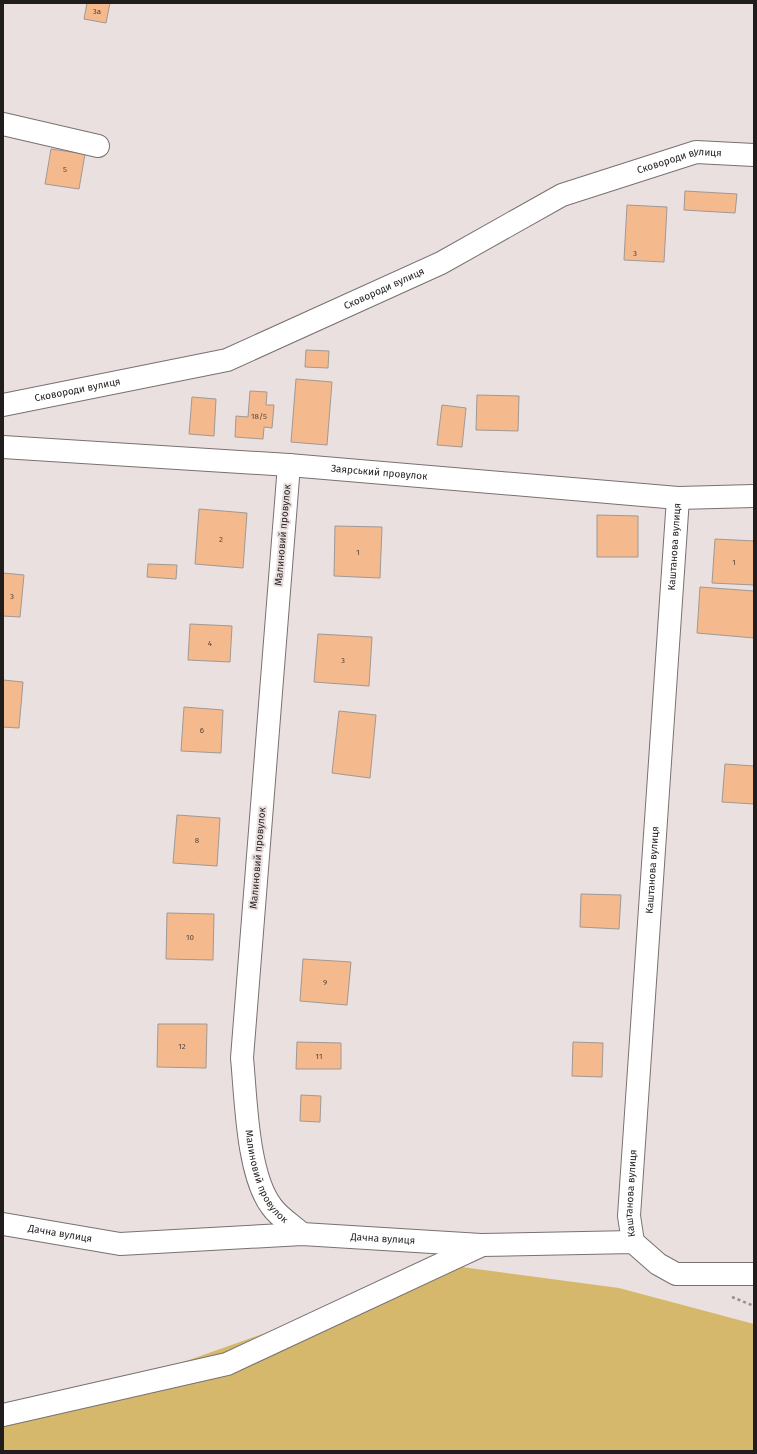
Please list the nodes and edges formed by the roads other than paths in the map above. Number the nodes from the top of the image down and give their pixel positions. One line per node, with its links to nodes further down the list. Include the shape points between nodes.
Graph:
1 (3, 124): 2 (street)
2 (98, 146)
3 (754, 155): 4 (street, Сковороди вулиця, via 696,152 562,195 441,263 227,360)
4 (3, 405)
5 (3, 448): 6 (street, Заярський провулок)
6 (289, 465): 8 (street, Заярський провулок); 10 (street, Малиновий провулок, via 242,1058 251,1147 261,1187 272,1207)
7 (754, 496): 8 (street, Заярський провулок)
8 (678, 498): 11 (street, Каштанова вулиця, via 629,1216)
9 (3, 1224): 10 (street, Дачна вулиця, via 120,1244)
10 (302, 1234): 12 (street, Дачна вулиця)
11 (632, 1242): 12 (street, Дачна вулиця); 13 (street, via 658,1264 676,1274)
12 (482, 1245): 14 (street, via 227,1364)
13 (754, 1274)
14 (3, 1415)

